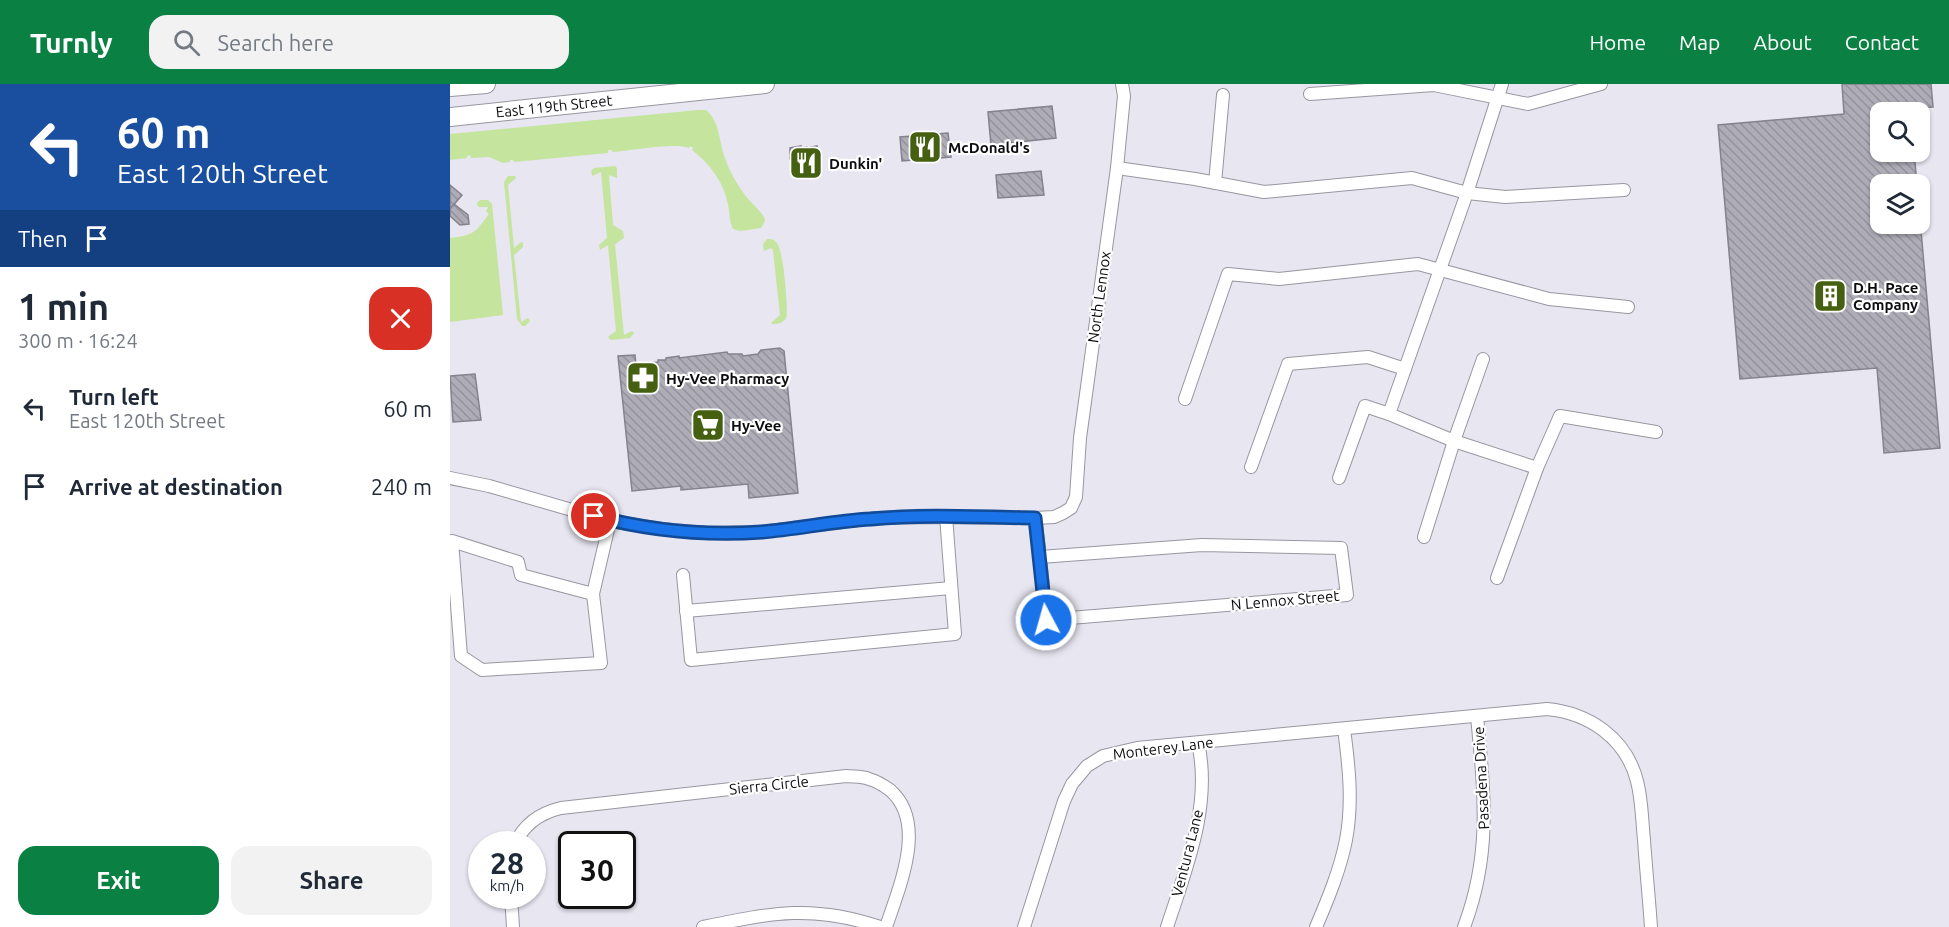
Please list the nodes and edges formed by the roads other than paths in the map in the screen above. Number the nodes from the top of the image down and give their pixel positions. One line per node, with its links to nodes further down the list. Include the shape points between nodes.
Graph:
1 (486, 84): 6 (main road, East 119th Street)
2 (765, 84): 10 (main road, East 119th Street)
3 (1122, 84): 11 (street, North Lennox)
4 (1502, 84): 9 (street)
5 (1602, 84): 9 (street, via 1528,104)
6 (450, 87)
7 (1310, 94): 9 (street, via 1434,85)
8 (1223, 95): 12 (street)
9 (1498, 99): 14 (street)
10 (450, 117)
11 (1117, 168): 12 (street); 28 (street, North Lennox, via 1080,438 1076,497 1071,508 1054,517)
12 (1215, 183): 14 (street, via 1264,192 1412,178)
13 (1624, 190): 14 (street, via 1505,197)
14 (1467, 193): 15 (street)
15 (1440, 269): 16 (street, via 1549,299); 18 (street); 19 (street, via 1418,264 1279,279 1228,274)
16 (1628, 307)
17 (1483, 359): 22 (street)
18 (1406, 369): 20 (street); 23 (street, via 1368,357 1288,364)
19 (1185, 399)
20 (1389, 414): 22 (street); 26 (street, via 1365,406)
21 (1656, 432): 24 (street, via 1560,416)
22 (1454, 441): 24 (street); 30 (street)
23 (1251, 467)
24 (1537, 468): 33 (street)
25 (450, 478): 29 (street)
26 (1339, 478)
27 (946, 516): 28 (street); 29 (street, via 708,533); 34 (street)
28 (1035, 518): 31 (street, N Lennox Street)
29 (610, 521): 35 (street)
30 (1424, 537)
31 (1040, 557): 31 (street, N Lennox Street, via 1202,544 1341,548 1347,595 1046,620)
32 (683, 575): 36 (street)
33 (1497, 578)
34 (951, 588): 36 (street); 36 (street, via 955,634 691,660)
35 (593, 594): 35 (street, via 601,663 482,670 461,656 452,541 518,562 521,575)
36 (686, 611)
37 (1478, 716): 38 (street, Monterey Lane); 49 (street, Pasadena Drive, via 1485,824 1482,857); 50 (street, Pasadena Drive, via 1561,711 1600,727 1620,745 1638,783)
38 (1344, 729): 39 (street, Monterey Lane); 48 (street, via 1350,800 1346,839)
39 (1198, 743): 46 (street, Monterey Lane, via 1124,750 1086,766 1064,801); 47 (street, Ventura Lane, via 1203,780 1197,826)
40 (523, 831): 45 (street, Sierra Circle, via 531,820 561,808 846,776 868,778 897,796 906,812 909,831 903,874)
41 (512, 909): 42 (street)
42 (513, 927)
43 (703, 927): 44 (street, via 795,912 835,915)
44 (880, 927)
45 (886, 927)
46 (1024, 927)
47 (1167, 927)
48 (1316, 927)
49 (1464, 927)
50 (1651, 927)

